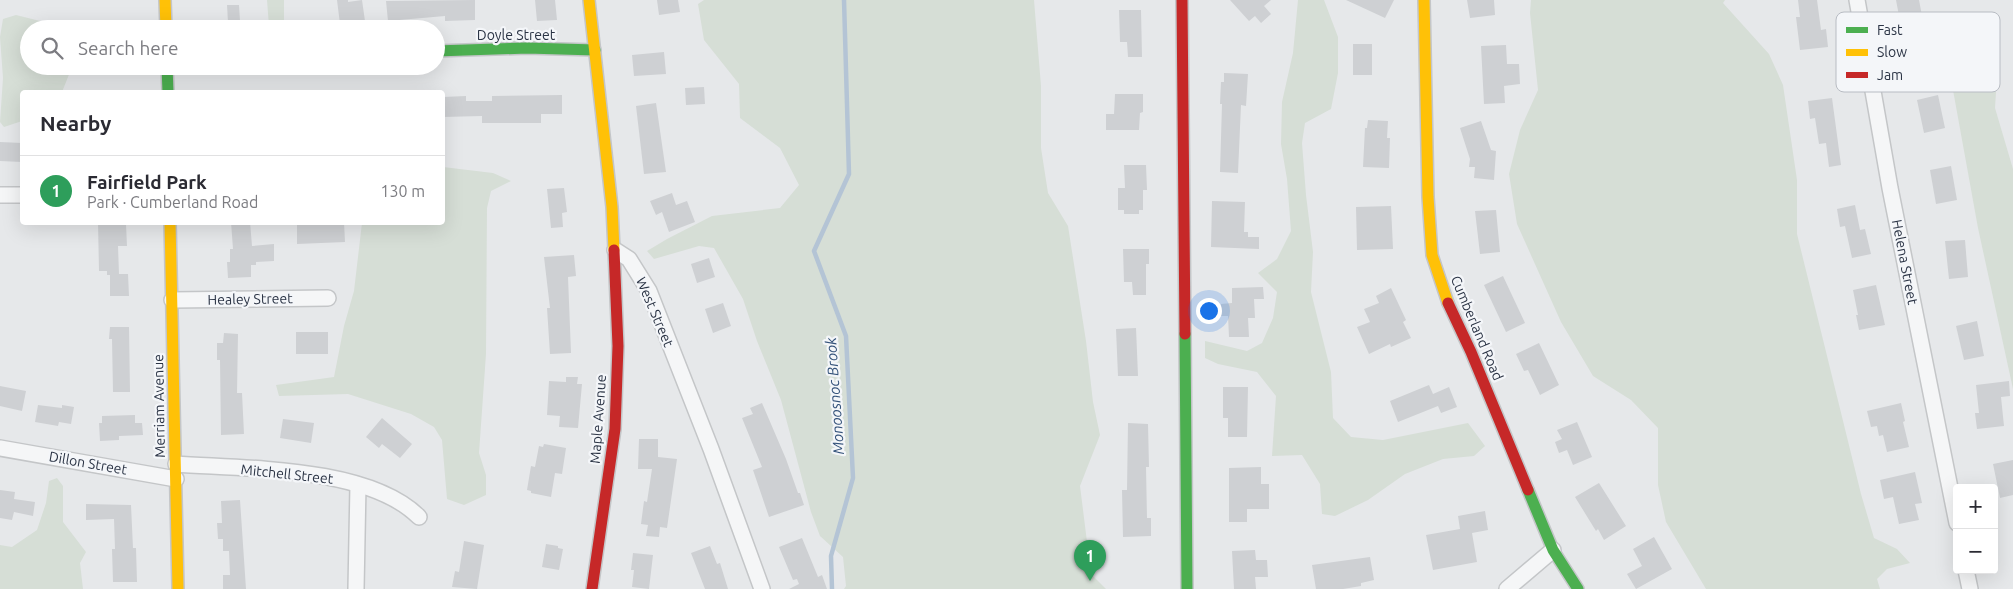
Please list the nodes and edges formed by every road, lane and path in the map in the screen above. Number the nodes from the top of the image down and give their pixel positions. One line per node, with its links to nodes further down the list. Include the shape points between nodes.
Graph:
1 (165, 0): 5 (street)
2 (590, 0): 6 (street)
3 (1182, 0): 28 (street)
4 (1424, 0): 22 (street, Cumberland Road, via 1432,255 1447,301)
5 (166, 20)
6 (595, 50): 7 (street, Doyle Street); 14 (street)
7 (445, 51)
8 (167, 75): 9 (street)
9 (168, 90)
10 (1873, 92): 20 (street, Helena Street)
11 (0, 195): 12 (street)
12 (20, 195)
13 (170, 225): 16 (street, Merriam Avenue)
14 (615, 250): 26 (street, Maple Avenue, via 618,346 615,429); 27 (street, West Street, via 629,260 650,291)
15 (328, 298): 16 (street, Healey Street)
16 (172, 300): 18 (street, Merriam Avenue)
17 (0, 448): 18 (street, Dillon Street)
18 (176, 471): 19 (street, Mitchell Street, via 304,473); 24 (street, Merriam Avenue)
19 (358, 485): 21 (street, Mitchell Street, via 402,503); 25 (street)
20 (1953, 504)
21 (419, 517)
22 (1553, 550): 29 (street); 30 (street, Cumberland Road)
23 (1967, 574): 31 (street)
24 (178, 589)
25 (356, 589)
26 (592, 589)
27 (762, 589)
28 (1187, 589)
29 (1507, 589)
30 (1578, 589)
31 (1970, 589)

